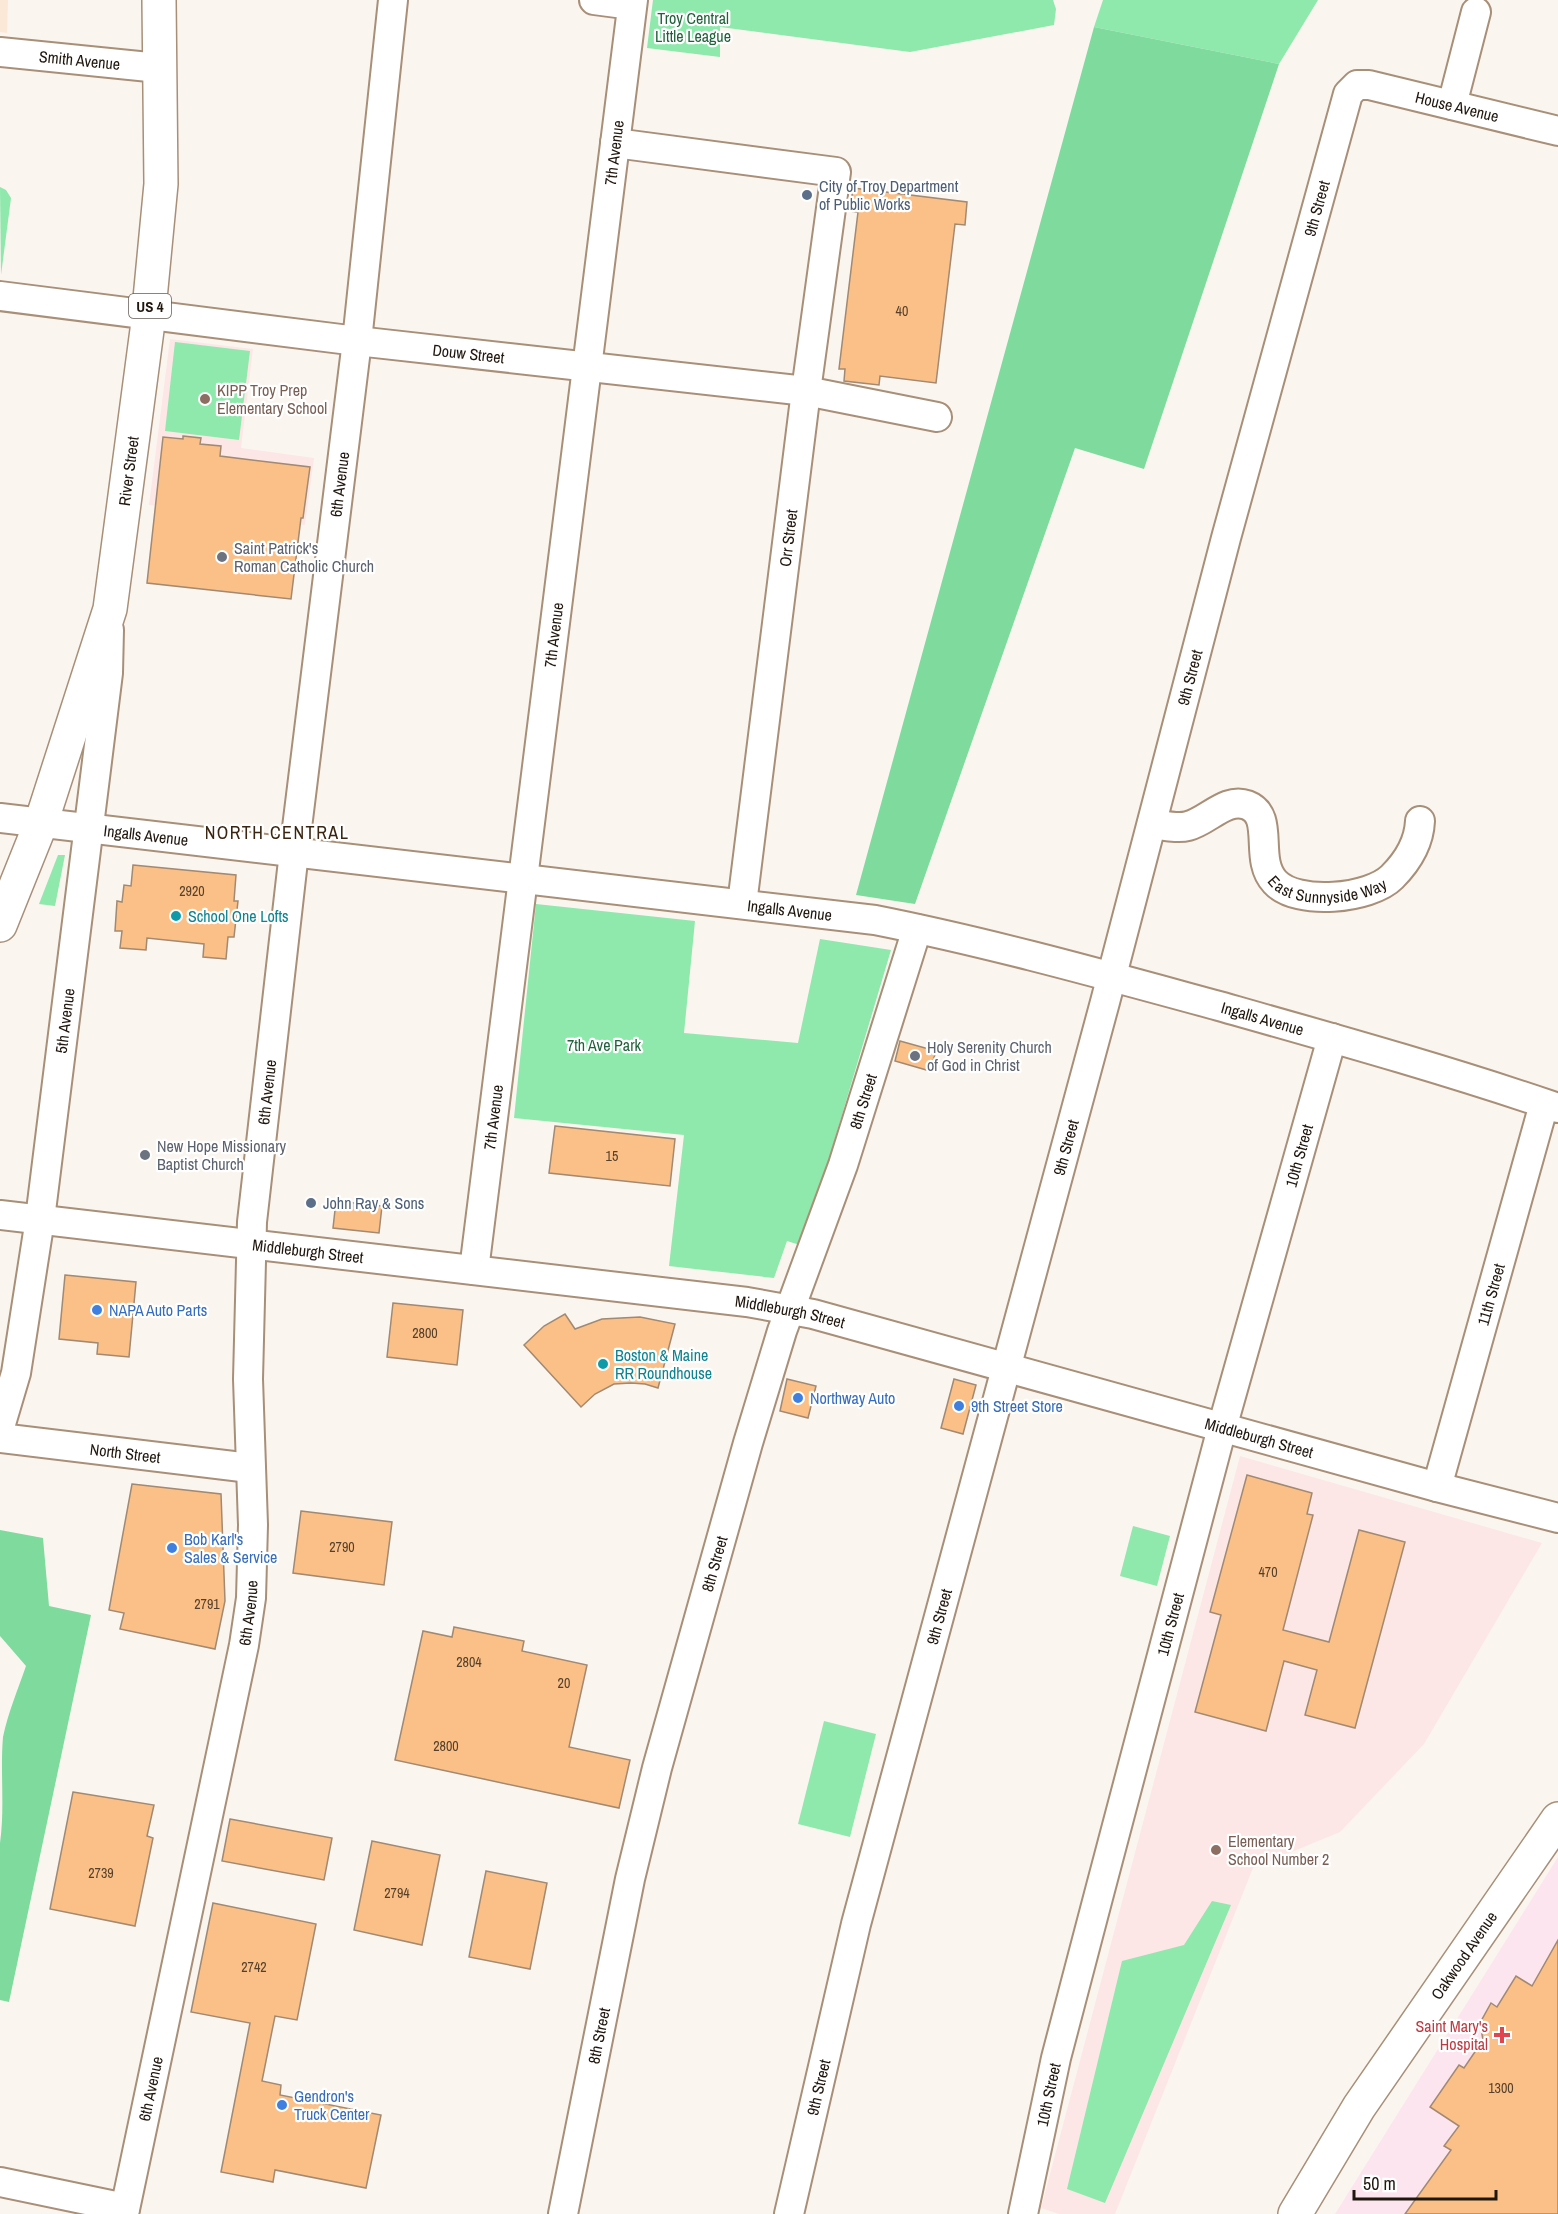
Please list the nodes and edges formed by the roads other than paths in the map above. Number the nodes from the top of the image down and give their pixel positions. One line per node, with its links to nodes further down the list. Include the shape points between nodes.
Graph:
1 (159, 0): 7 (main road, River Street / US 4)
2 (393, 0): 14 (street, 6th Avenue)
3 (594, 0): 4 (street)
4 (632, 3): 11 (street, 7th Avenue)
5 (1476, 12): 9 (street)
6 (0, 52): 7 (street, Smith Avenue)
7 (159, 68): 13 (main road, River Street / US 4, via 162,184)
8 (1357, 85): 9 (street, House Avenue); 22 (street, 9th Street, via 1348,94)
9 (1452, 105): 10 (street, House Avenue)
10 (1558, 131)
11 (615, 143): 15 (street, 7th Avenue); 16 (street, Orr Street, via 836,172)
12 (0, 296): 13 (street, Douw Street)
13 (149, 315): 14 (street, Douw Street); 18 (main road, River Street / US 4)
14 (357, 341): 15 (street, Douw Street); 24 (street, 6th Avenue)
15 (586, 368): 16 (street, Douw Street); 25 (street, 7th Avenue)
16 (806, 391): 17 (street, Douw Street); 26 (street, Orr Street)
17 (937, 417)
18 (110, 609): 21 (main road, River Street / US 4); 23 (street, 5th Avenue, via 108,673)
19 (0, 818): 21 (street, Ingalls Avenue)
20 (1420, 821): 22 (street, East Sunnyside Way, via 1419,834 1404,865 1372,890 1351,896 1316,896 1292,892 1276,884 1263,861 1262,824 1250,806 1230,804 1185,827)
21 (41, 823): 23 (street, Ingalls Avenue); 27 (main road, River Street / US 4)
22 (1152, 824): 29 (street, 9th Street)
23 (88, 828): 24 (street, Ingalls Avenue); 33 (street, 5th Avenue)
24 (294, 852): 25 (street, Ingalls Avenue); 34 (street, 6th Avenue)
25 (522, 879): 26 (street, Ingalls Avenue); 35 (street, 7th Avenue)
26 (742, 904): 28 (street, Ingalls Avenue)
27 (0, 925)
28 (917, 928): 29 (street, Ingalls Avenue); 36 (street, 8th Street, via 843,1165)
29 (1112, 976): 30 (street, Ingalls Avenue); 37 (street, 9th Street)
30 (1332, 1038): 31 (street, Ingalls Avenue); 39 (street, 10th Street)
31 (1551, 1106): 42 (street, 11th Street)
32 (0, 1215): 33 (street, Middleburgh Street)
33 (40, 1219): 34 (street, Middleburgh Street); 38 (street, 5th Avenue, via 16,1373)
34 (251, 1244): 35 (street, Middleburgh Street); 41 (street, 6th Avenue)
35 (474, 1270): 36 (street, Middleburgh Street)
36 (790, 1310): 37 (street, Middleburgh Street); 47 (street, 8th Street, via 748,1443 652,1790 630,1879)
37 (1005, 1366): 39 (street, Middleburgh Street); 48 (street, 9th Street, via 856,1924)
38 (0, 1427)
39 (1222, 1428): 42 (street, Middleburgh Street); 49 (street, 10th Street, via 1056,2058)
40 (0, 1438): 41 (street, North Street)
41 (250, 1468): 46 (street, 6th Avenue, via 251,1598 244,1645)
42 (1437, 1487): 43 (street, Middleburgh Street)
43 (1558, 1518)
44 (1558, 1819): 50 (main road, Oakwood Avenue, via 1359,2107)
45 (0, 2182): 46 (street)
46 (124, 2211)
47 (563, 2214)
48 (789, 2214)
49 (1023, 2214)
50 (1295, 2214)

